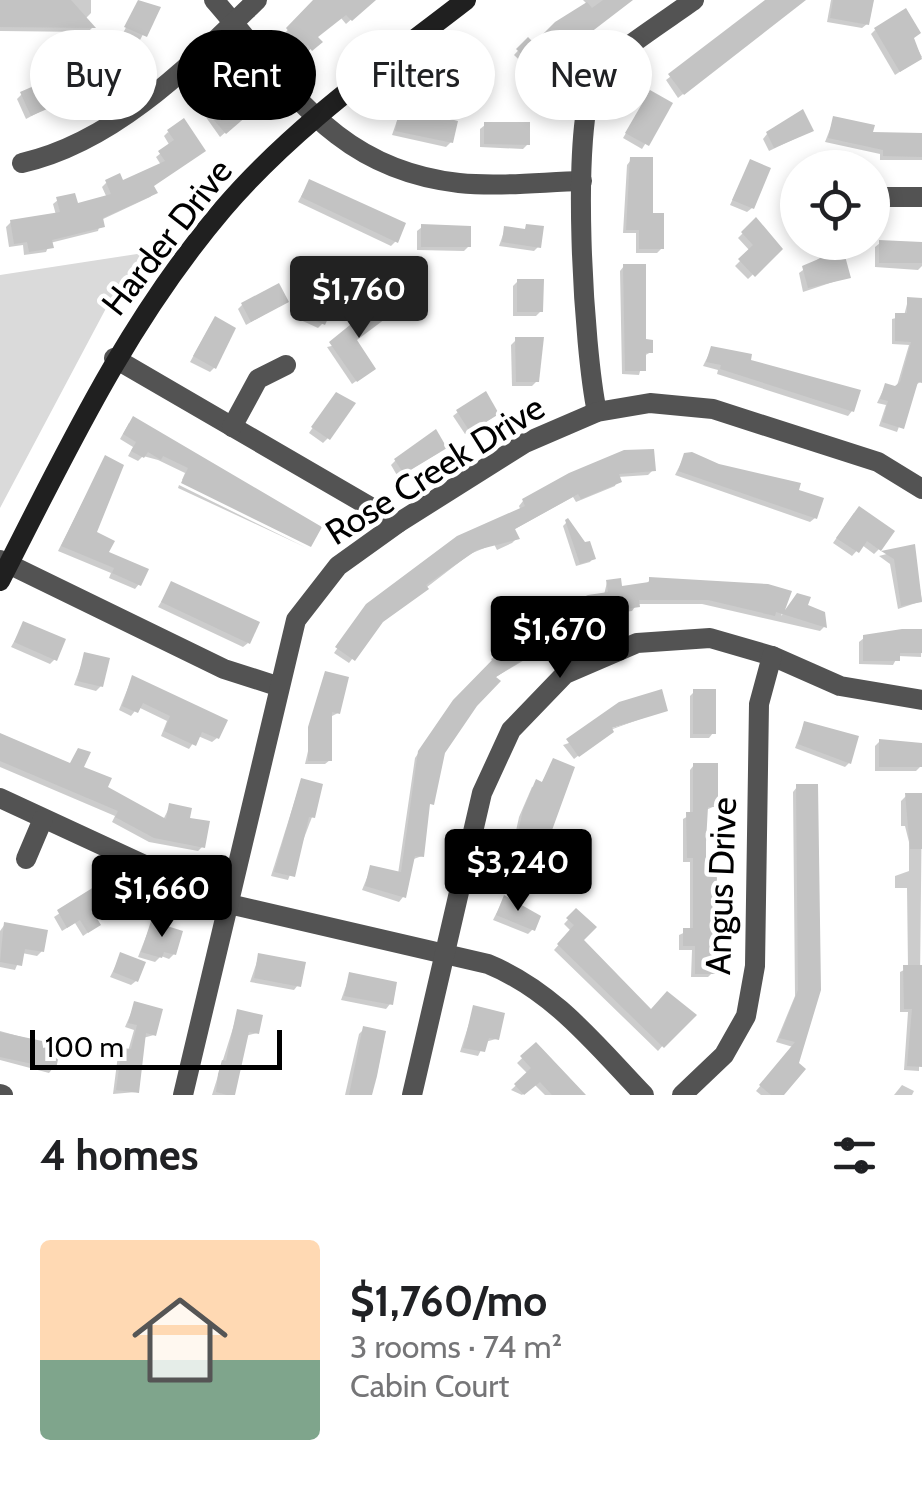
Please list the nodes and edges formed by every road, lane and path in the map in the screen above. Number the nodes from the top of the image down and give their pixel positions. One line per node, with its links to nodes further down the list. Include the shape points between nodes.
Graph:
1 (214, 0): 5 (street)
2 (257, 0): 5 (street)
3 (466, 0): 7 (street, Harder Drive)
4 (694, 0): 11 (street, via 597,72 583,115)
5 (234, 22): 6 (street); 10 (street, via 108,129 64,154)
6 (241, 30)
7 (316, 115)
8 (316, 119): 11 (street, via 340,141 418,177)
9 (311, 120): 14 (street, Harder Drive, via 226,206)
10 (22, 164)
11 (582, 181): 16 (street, via 588,369)
12 (922, 196): 13 (street)
13 (890, 197)
14 (114, 358): 17 (street); 20 (street, Harder Drive)
15 (286, 365): 17 (street, via 258,379)
16 (597, 412): 18 (street, Rose Creek Drive, via 650,403 713,409 878,462); 19 (street, Rose Creek Drive, via 525,443)
17 (232, 427): 19 (street)
18 (922, 489)
19 (398, 524): 22 (street, Rose Creek Drive, via 338,566 296,620)
20 (3, 568): 22 (street, via 224,669)
21 (772, 656): 23 (street, via 840,686); 28 (street, via 710,638 637,642 566,674 511,730 482,792); 32 (street, Angus Drive, via 758,704 754,966 746,1016 724,1055)
22 (278, 686): 27 (street, Rose Creek Drive)
23 (922, 700)
24 (0, 798): 25 (street)
25 (43, 819): 26 (street); 27 (street)
26 (26, 860)
27 (228, 904): 28 (street); 29 (street, Rose Creek Drive)
28 (446, 954): 30 (street); 31 (street, via 488,964 542,990)
29 (183, 1095)
30 (412, 1095)
31 (644, 1095)
32 (682, 1095)

